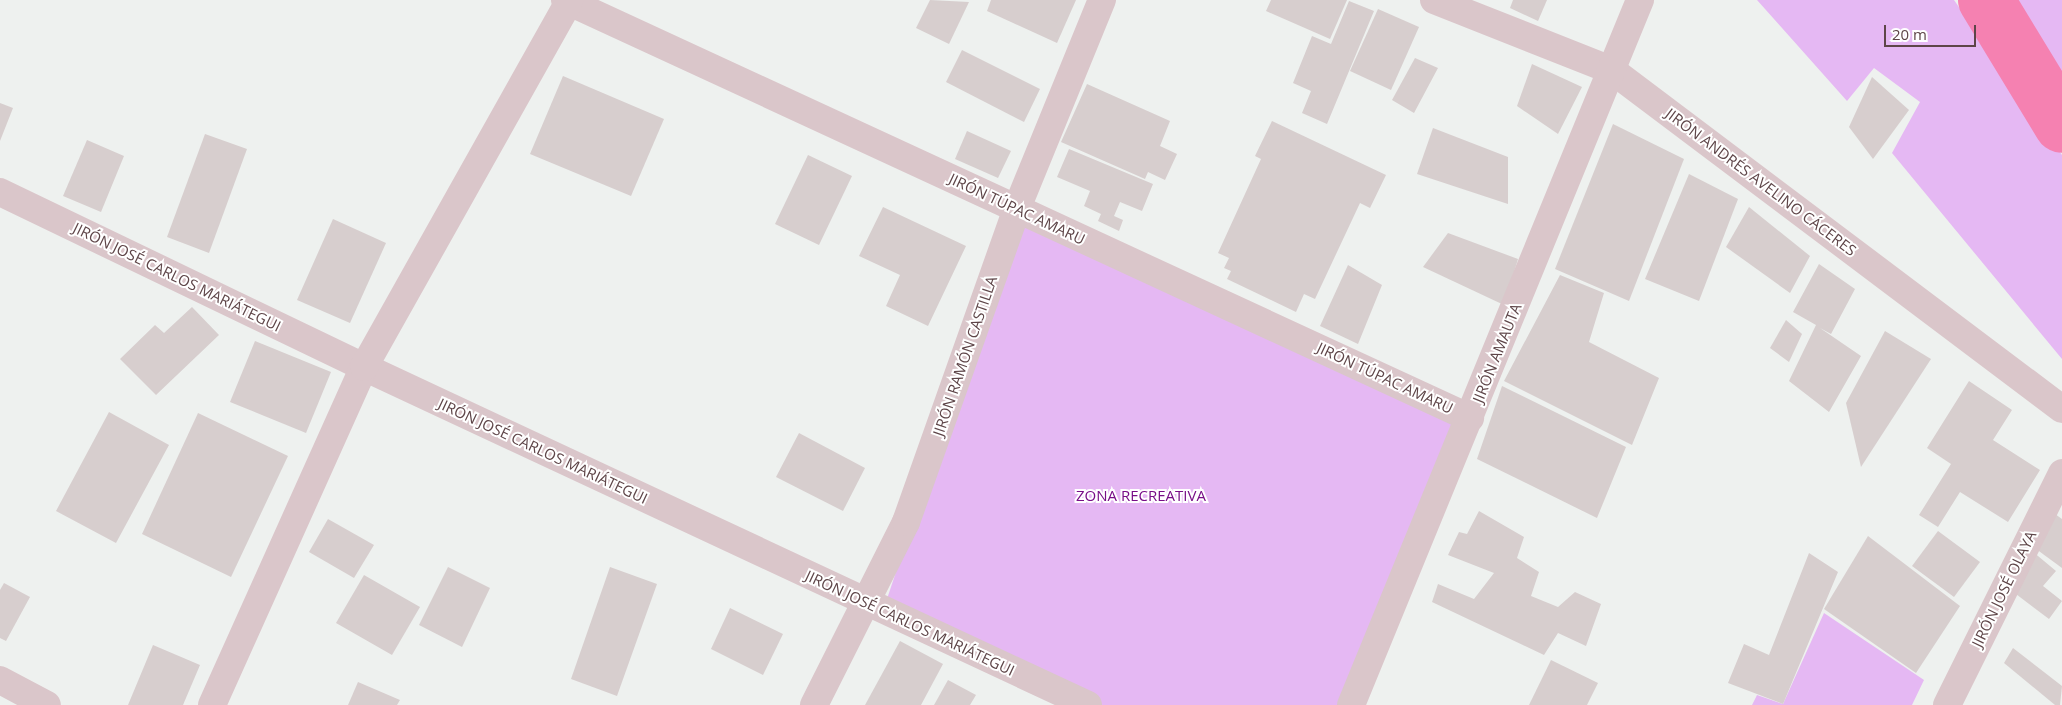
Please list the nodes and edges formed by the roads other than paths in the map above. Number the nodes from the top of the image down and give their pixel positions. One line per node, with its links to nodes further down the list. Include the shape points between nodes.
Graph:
1 (1102, 0): 7 (street, JIRÓN RAMÓN CASTILLA)
2 (1434, 0): 5 (street, JIRÓN ANDRÉS AVELINO CÁCERES)
3 (1640, 0): 5 (street, JIRÓN AMAUTA)
4 (567, 1): 7 (street, JIRÓN TÚPAC AMARU); 8 (street)
5 (1613, 71): 9 (street, JIRÓN ANDRÉS AVELINO CÁCERES); 10 (street, JIRÓN AMAUTA)
6 (0, 192): 8 (street, JIRÓN JOSÉ CARLOS MARIÁTEGUI)
7 (1017, 208): 10 (street, JIRÓN TÚPAC AMARU); 12 (street, JIRÓN RAMÓN CASTILLA, via 906,522)
8 (364, 367): 12 (street, JIRÓN JOSÉ CARLOS MARIÁTEGUI); 15 (street)
9 (2062, 409)
10 (1470, 418): 18 (street, JIRÓN AMAUTA)
11 (2062, 473): 19 (street, JIRÓN JOSÉ OLAYA)
12 (867, 603): 16 (street, JIRÓN RAMÓN CASTILLA); 17 (street, JIRÓN JOSÉ CARLOS MARIÁTEGUI)
13 (0, 680): 14 (street)
14 (47, 705)
15 (212, 705)
16 (814, 705)
17 (1088, 705)
18 (1351, 705)
19 (1947, 705)

